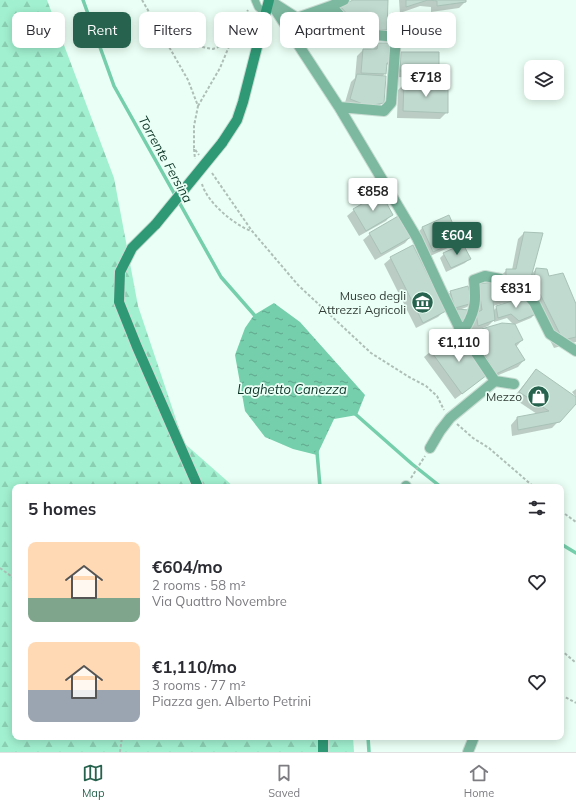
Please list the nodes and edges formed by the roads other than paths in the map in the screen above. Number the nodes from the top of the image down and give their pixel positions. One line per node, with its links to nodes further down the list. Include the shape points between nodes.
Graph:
1 (255, 0): 5 (lane)
2 (269, 0): 4 (street, via 297,18); 5 (main road); 6 (street)
3 (344, 0): 4 (street)
4 (331, 6): 6 (street, via 356,33 396,37 391,103 384,110)
5 (262, 11): 12 (main road, bridge, via 237,120 222,143 156,224 132,248 120,272 119,302)
6 (339, 107): 7 (street, via 418,238)
7 (460, 329): 8 (street, via 467,325 474,310 474,280 485,276 520,287 534,302 550,334); 9 (street)
8 (576, 351)
9 (495, 381): 10 (street); 11 (street, via 450,418)
10 (514, 384)
11 (430, 448)
12 (197, 484)
13 (323, 740): 15 (main road)
14 (473, 740): 16 (street)
15 (323, 752)
16 (468, 752)

